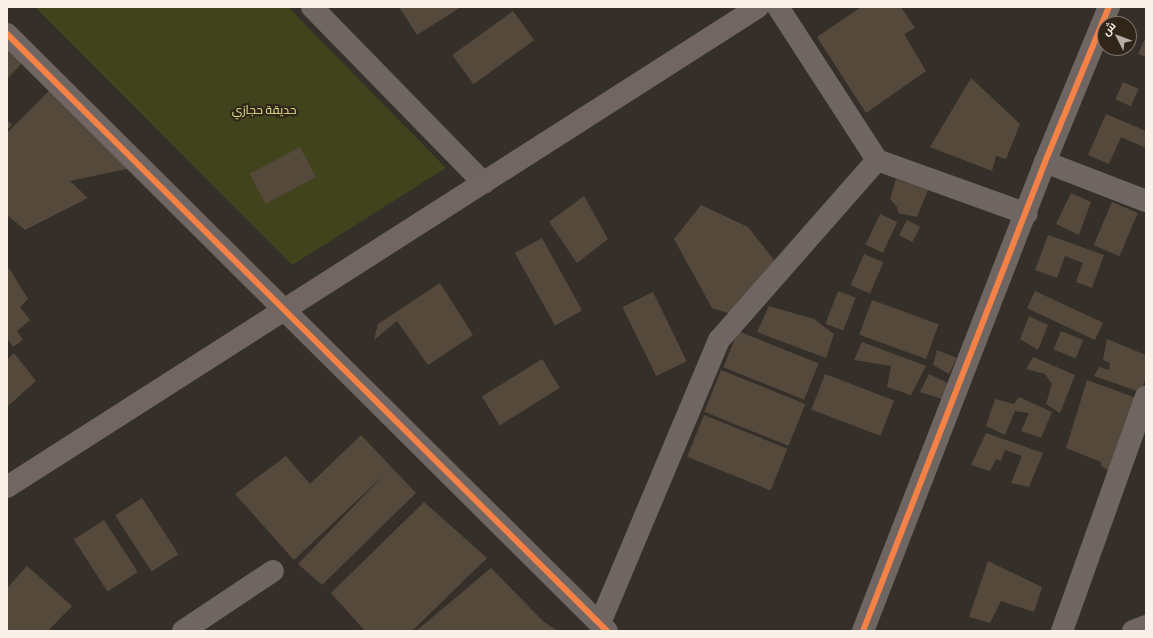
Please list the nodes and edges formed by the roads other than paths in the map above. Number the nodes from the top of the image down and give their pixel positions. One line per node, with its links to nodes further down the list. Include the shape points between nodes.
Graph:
1 (312, 7): 8 (street)
2 (758, 7): 8 (main road)
3 (778, 7): 6 (street)
4 (1109, 7): 7 (street)
5 (7, 34): 11 (street)
6 (877, 160): 10 (street); 16 (street, via 719,340)
7 (1045, 162): 9 (street); 10 (street)
8 (484, 184): 11 (main road)
9 (1146, 201)
10 (1027, 214): 18 (street)
11 (287, 310): 13 (main road); 16 (street)
12 (1146, 397): 19 (street)
13 (7, 487)
14 (273, 571): 17 (street)
15 (1146, 626): 20 (main road)
16 (604, 627)
17 (182, 631)
18 (862, 631)
19 (1062, 631)
20 (1133, 631)

